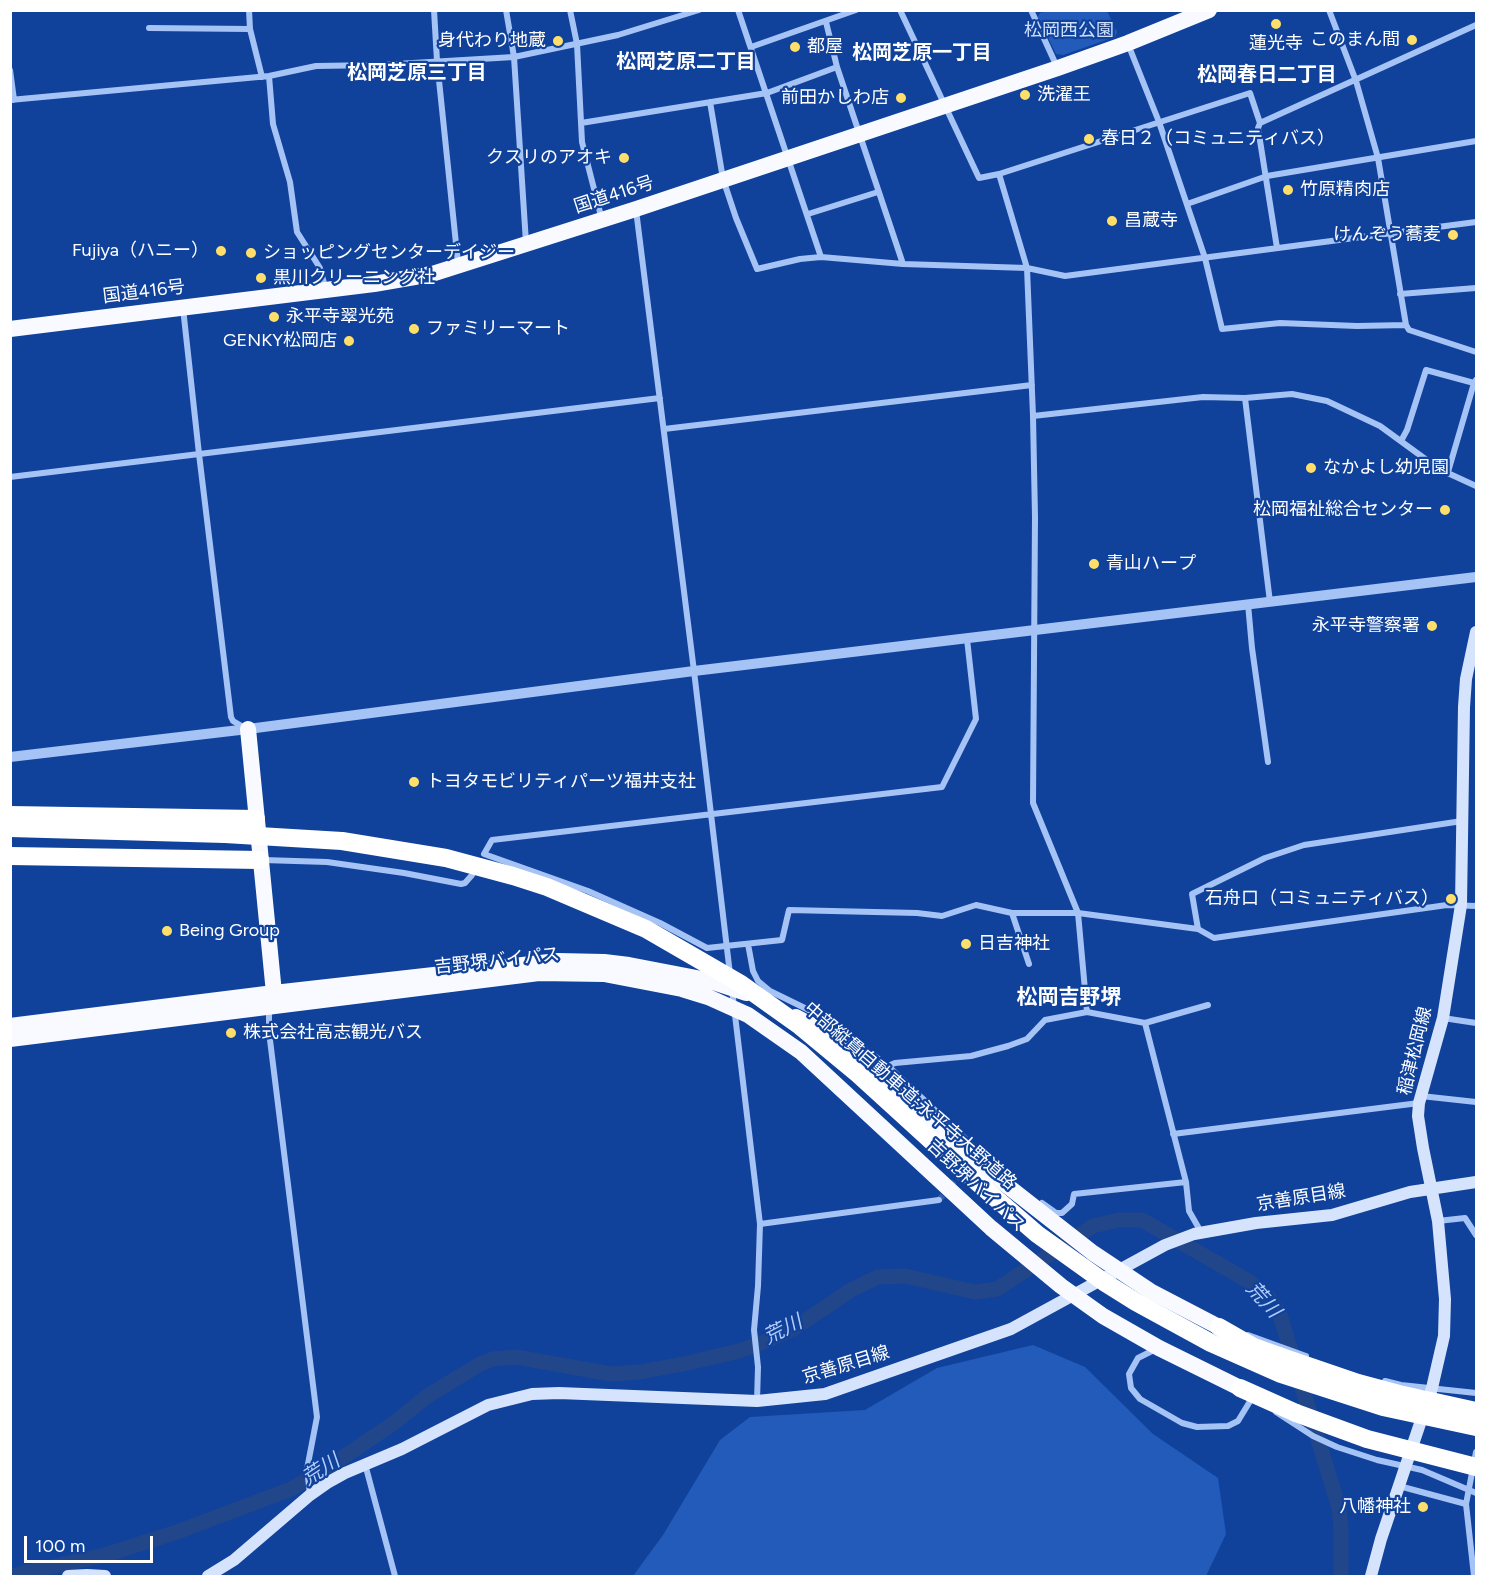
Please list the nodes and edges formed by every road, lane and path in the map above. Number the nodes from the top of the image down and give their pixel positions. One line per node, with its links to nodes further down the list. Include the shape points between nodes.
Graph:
1 (249, 10): 15 (street)
2 (434, 10): 20 (street)
3 (506, 10): 19 (street)
4 (570, 10): 17 (street)
5 (699, 10): 17 (street)
6 (738, 10): 18 (street)
7 (856, 10): 12 (street)
8 (900, 10): 30 (street)
9 (1209, 10): 16 (highway, 国道416号)
10 (1329, 10): 26 (street)
11 (1034, 12): 22 (street)
12 (826, 22): 18 (street); 21 (street)
13 (1476, 25): 26 (street)
14 (148, 28): 15 (street)
15 (250, 29): 25 (street)
16 (1128, 43): 22 (highway, 国道416号); 31 (street)
17 (577, 44): 19 (street); 32 (street)
18 (751, 47): 27 (street)
19 (514, 57): 20 (street); 48 (street)
20 (437, 61): 24 (street, via 316,66); 53 (street)
21 (837, 67): 27 (street); 34 (street)
22 (1058, 68): 30 (highway, 国道416号)
23 (10, 70): 28 (street)
24 (270, 76): 25 (street); 56 (street, via 273,124 290,182 297,232 320,268)
25 (262, 77): 28 (street)
26 (1356, 81): 33 (street); 37 (street)
27 (767, 93): 29 (street); 36 (street)
28 (12, 100)
29 (710, 102): 32 (street); 40 (street)
30 (944, 105): 34 (highway, 国道416号); 38 (street, via 979,178)
31 (1159, 122): 33 (street, via 1250,93); 38 (street); 42 (street)
32 (580, 123): 45 (street)
33 (1260, 123): 39 (street)
34 (860, 133): 36 (highway, 国道416号); 41 (street)
35 (1476, 141): 37 (street)
36 (789, 157): 40 (highway, 国道416号); 44 (street)
37 (1378, 158): 39 (street); 47 (street)
38 (999, 174): 54 (street)
39 (1267, 176): 42 (street); 49 (street)
40 (723, 179): 43 (highway, 国道416号); 50 (street, via 757,270)
41 (878, 192): 44 (street); 52 (street)
42 (1187, 204): 51 (street)
43 (636, 209): 45 (highway, 国道416号); 64 (street)
44 (807, 214): 50 (street)
45 (602, 220): 48 (highway, 国道416号)
46 (1476, 222): 47 (street)
47 (1390, 233): 49 (street); 57 (street)
48 (526, 244): 53 (highway, 国道416号)
49 (1277, 248): 51 (street)
50 (821, 257): 52 (street)
51 (1205, 258): 54 (street, via 1065,276); 59 (street, via 1222,329 1280,322)
52 (903, 264): 54 (street)
53 (458, 266): 56 (highway, 国道416号, via 411,278)
54 (1027, 268): 63 (street)
55 (1476, 288): 57 (street)
56 (325, 290): 58 (highway, 国道416号)
57 (1400, 294): 59 (street)
58 (183, 307): 60 (highway, 国道416号); 69 (street)
59 (1406, 326): 61 (street)
60 (10, 329)
61 (1476, 352)
62 (1475, 382): 68 (street, via 1426,370); 70 (street)
63 (1032, 385): 66 (street); 67 (street)
64 (660, 398): 67 (street); 69 (street)
65 (1245, 398): 66 (street, via 1203,397); 68 (street, via 1292,394 1327,401 1380,426); 75 (street)
66 (1034, 416): 77 (street)
67 (664, 429): 81 (street)
68 (1401, 441): 70 (street)
69 (199, 454): 72 (street); 82 (street, via 231,717)
70 (1448, 472): 73 (street)
71 (1476, 476): 73 (street)
72 (10, 477)
73 (1475, 485)
74 (1476, 577): 75 (street)
75 (1270, 602): 76 (street)
76 (1248, 604): 77 (street); 84 (street)
77 (1034, 631): 79 (street); 100 (street, via 1034,803)
78 (1476, 632): 80 (main road, 稲津松岡線)
79 (968, 639): 81 (street); 86 (street, via 976,718 942,787)
80 (1473, 663): 88 (main road, 稲津松岡線, via 1464,707)
81 (694, 671): 82 (street); 86 (street)
82 (248, 729): 83 (street); 87 (highway)
83 (10, 757)
84 (1268, 762)
85 (10, 815): 87 (highway)
86 (711, 815): 92 (street, via 492,840); 103 (street)
87 (256, 819): 94 (highway)
88 (1462, 821): 97 (main road, 稲津松岡線); 101 (street, via 1304,845 1265,858 1192,894)
89 (10, 828): 90 (highway, 中部縦貫自動車道;永平寺大野道路)
90 (192, 833): 91 (highway, 中部縦貫自動車道;永平寺大野道路); 142 (highway, 中部縦貫自動車道;永平寺大野道路, bridge, via 342,841 446,858 547,887 646,929 741,984 800,1026 1012,1213 1070,1259 1136,1302 1211,1343 1281,1374 1383,1407)
91 (10, 838)
92 (484, 854): 95 (street); 103 (street, via 588,891 707,948)
93 (10, 856): 94 (highway)
94 (260, 860): 96 (street, via 327,862 461,884); 106 (highway)
95 (480, 861)
96 (472, 875)
97 (1461, 905): 98 (street); 101 (street, via 1214,938); 110 (main road, 稲津松岡線)
98 (1476, 906)
99 (1012, 913): 100 (street); 102 (street, via 976,905 942,916 789,910 782,940); 104 (street)
100 (1078, 913): 101 (street); 109 (street)
101 (1198, 929)
102 (748, 944): 103 (street); 115 (street, via 753,971 764,986 817,1014)
103 (727, 946): 105 (street)
104 (1029, 964)
105 (731, 987): 106 (highway, 吉野堺バイパス, via 629,965 570,961 510,965); 108 (street); 129 (highway, 吉野堺バイパス, via 808,1022 854,1052 996,1177)
106 (273, 999): 108 (highway, 吉野堺バイパス, via 560,973 604,974 656,982); 113 (highway, 吉野堺バイパス); 114 (highway, 吉野堺バイパス); 149 (street, via 269,1032 317,1417 307,1469)
107 (1208, 1005): 111 (street)
108 (733, 1008): 126 (street); 130 (highway, 吉野堺バイパス, via 761,1023 812,1062 1024,1257)
109 (1087, 1012): 111 (street); 115 (street, via 1045,1020 1027,1039 971,1056)
110 (1443, 1018): 112 (street); 116 (main road, 稲津松岡線)
111 (1145, 1023): 118 (street)
112 (1476, 1023)
113 (10, 1026)
114 (10, 1039)
115 (888, 1066): 119 (street, via 979,1152)
116 (1420, 1100): 117 (street); 118 (street); 123 (main road, 稲津松岡線, via 1418,1116)
117 (1476, 1102)
118 (1173, 1134): 121 (street)
119 (975, 1156)
120 (1003, 1172): 121 (street, via 1056,1213 1072,1204 1074,1194)
121 (1186, 1182): 127 (street, via 1189,1211)
122 (1476, 1182): 123 (main road, 京善原目線)
123 (1432, 1190): 125 (main road, 稲津松岡線); 127 (main road, 京善原目線, via 1410,1192 1332,1215)
124 (939, 1200): 126 (street)
125 (1438, 1221): 128 (street, via 1465,1218); 136 (main road, 稲津松岡線, via 1445,1323)
126 (760, 1224): 139 (street, via 754,1330)
127 (1201, 1232): 129 (main road, 京善原目線, via 1165,1245)
128 (1476, 1235)
129 (1118, 1270): 130 (main road, 京善原目線); 131 (highway, 吉野堺バイパス)
130 (1073, 1295): 132 (highway, 吉野堺バイパス); 139 (main road, 京善原目線, via 1016,1327 825,1394)
131 (1219, 1327): 133 (highway, via 1245,1342)
132 (1160, 1348): 137 (highway, 吉野堺バイパス); 137 (street, via 1141,1356 1128,1379 1134,1394 1188,1425 1213,1428 1238,1421)
133 (1275, 1350): 134 (street); 140 (highway, bridge, via 1368,1386)
134 (1309, 1357)
135 (1379, 1380): 136 (street)
136 (1432, 1388): 138 (street); 145 (main road, 稲津松岡線)
137 (1246, 1393): 141 (highway)
138 (1476, 1393)
139 (757, 1401): 144 (main road, 京善原目線, via 532,1394 488,1405)
140 (1476, 1411)
141 (1295, 1419): 145 (street, via 1337,1447); 146 (highway, bridge)
142 (1476, 1427)
143 (1476, 1452): 148 (street)
144 (365, 1464): 149 (main road, 京善原目線); 155 (street)
145 (1406, 1466): 147 (main road, 稲津松岡線); 148 (street)
146 (1476, 1467)
147 (1399, 1486): 151 (street); 156 (main road, 稲津松岡線)
148 (1468, 1488): 150 (street); 151 (street)
149 (309, 1491): 154 (main road, 京善原目線, via 234,1560)
150 (1476, 1493)
151 (1466, 1504): 157 (street)
152 (68, 1576): 153 (main road)
153 (105, 1576)
154 (208, 1576)
155 (395, 1576)
156 (1371, 1576)
157 (1474, 1576)

